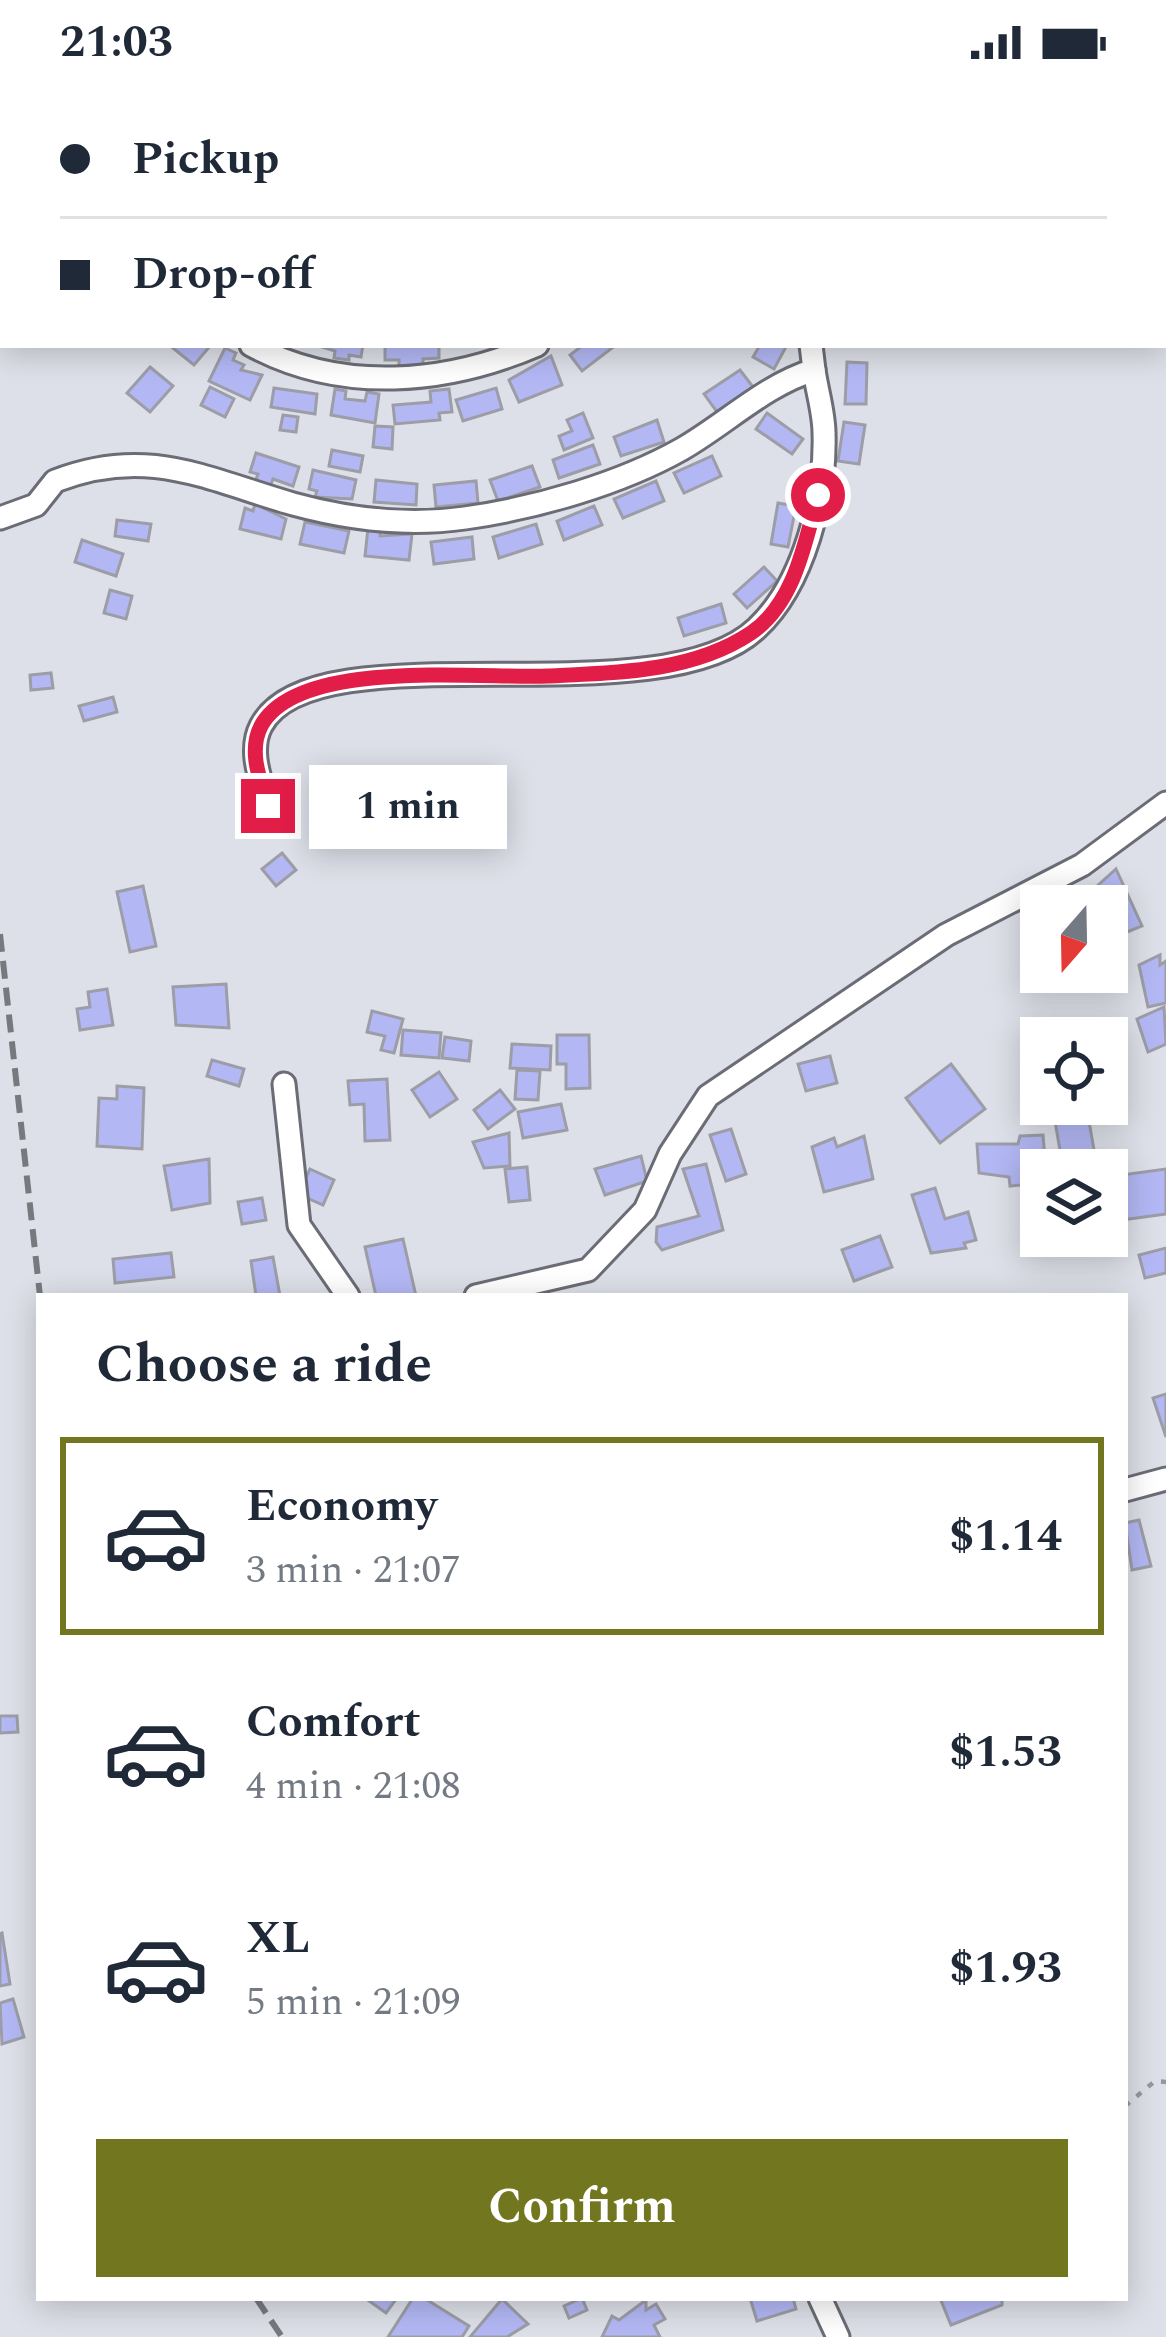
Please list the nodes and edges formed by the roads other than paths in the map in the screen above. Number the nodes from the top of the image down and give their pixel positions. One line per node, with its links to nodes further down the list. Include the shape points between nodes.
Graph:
1 (260, 348): 2 (street, via 334,372 405,380 466,372)
2 (529, 348)
3 (812, 348): 4 (street)
4 (814, 370): 5 (street, via 780,381 635,472 487,514 418,521 340,515 196,470 140,463 65,477 49,484 36,505); 7 (street, via 824,434 818,495 786,594 755,631 700,659 650,667 544,676 423,671 305,692 284,700 258,730 255,761)
5 (0, 518)
6 (1166, 803): 10 (street, via 1082,865 946,935 708,1096 645,1210 588,1270)
7 (268, 806)
8 (284, 1084): 9 (street, via 299,1225)
9 (346, 1293)
10 (489, 1293)
11 (1166, 1479): 12 (street)
12 (1128, 1489)
13 (821, 2301): 14 (street)
14 (838, 2337)

